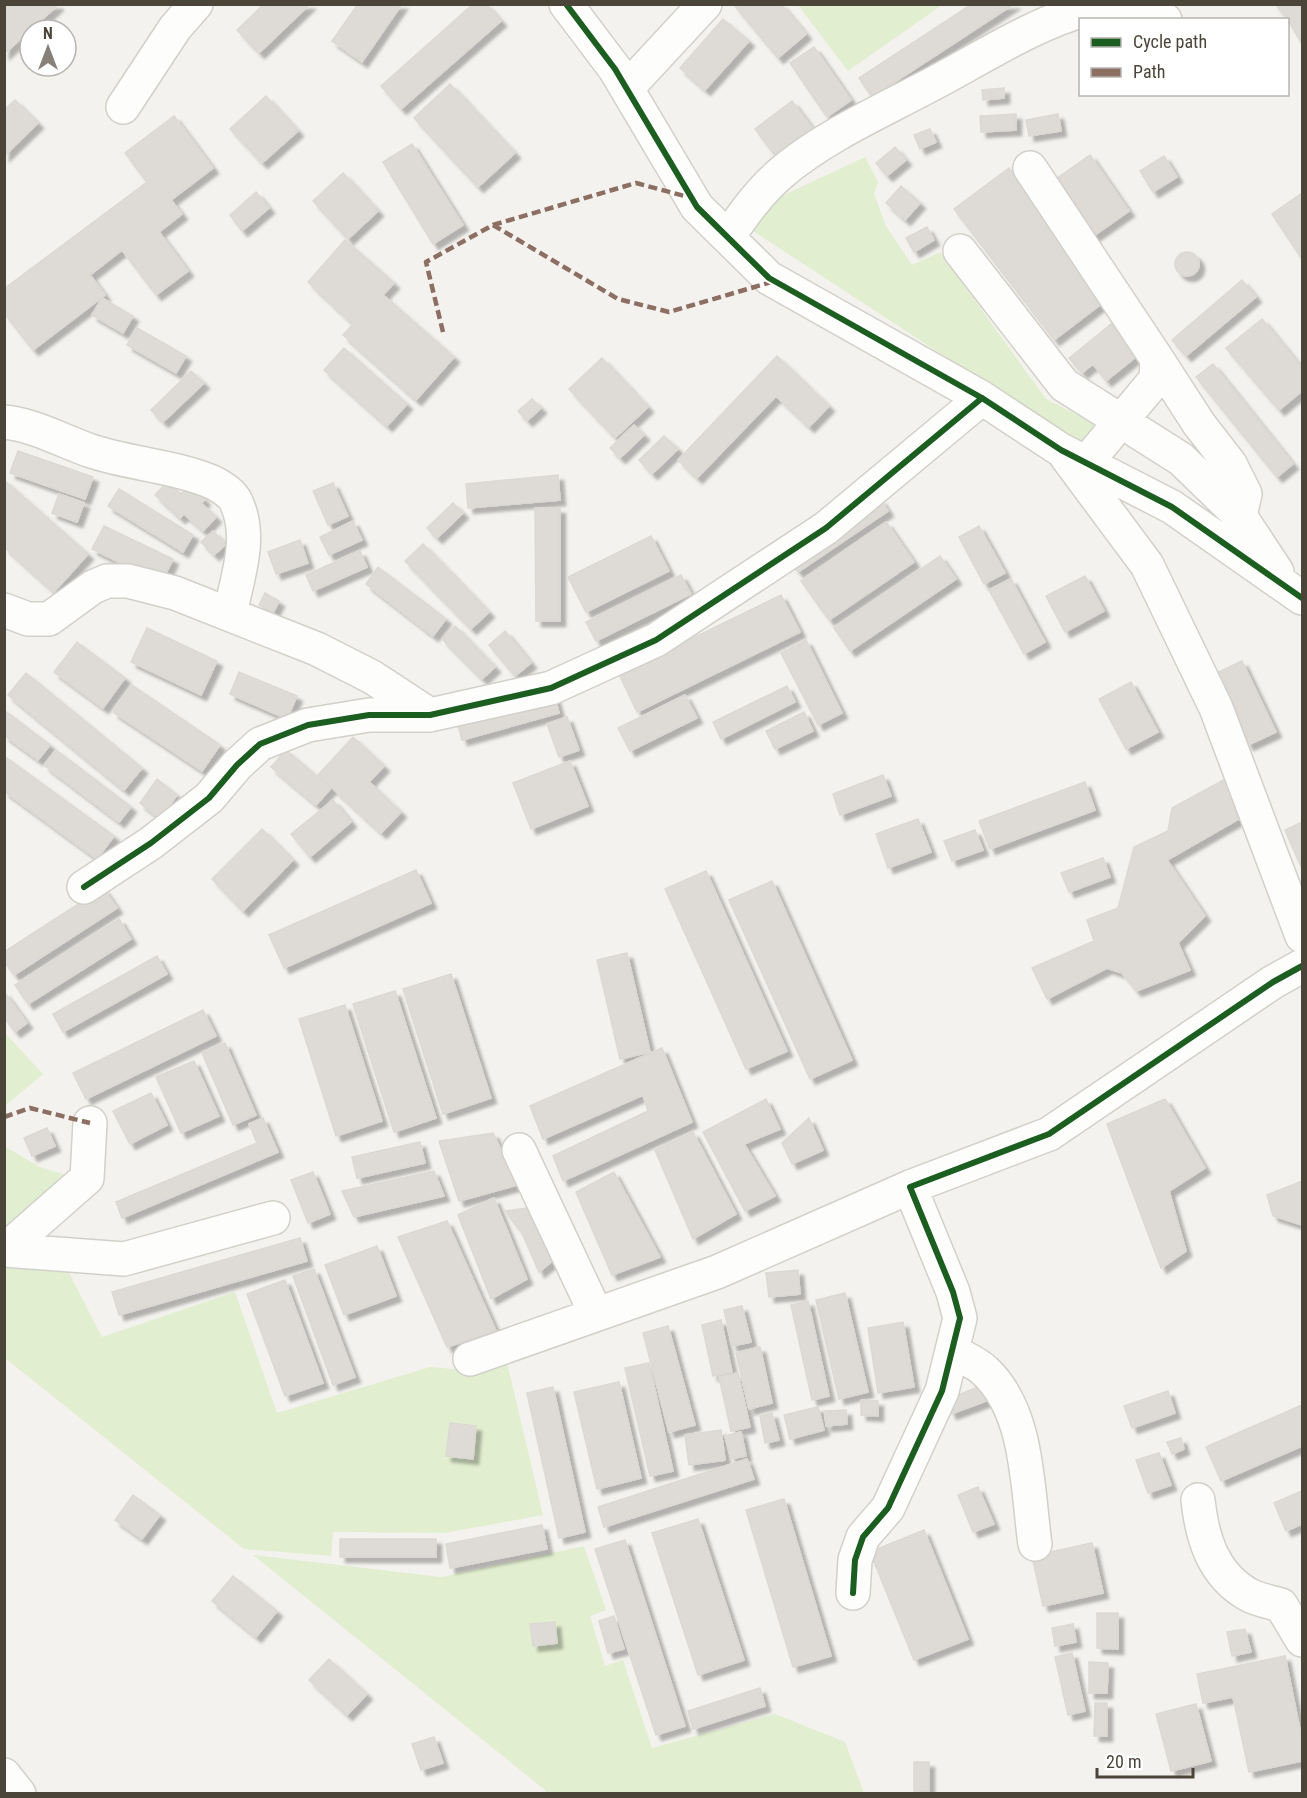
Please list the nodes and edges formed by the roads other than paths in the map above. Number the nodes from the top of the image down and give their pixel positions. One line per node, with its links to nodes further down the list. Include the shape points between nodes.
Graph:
1 (196, 4): 6 (street, via 175,27)
2 (566, 4): 5 (street)
3 (705, 4): 5 (street)
4 (1163, 18): 8 (street, via 1157,11 1117,5 1088,9 1026,36 841,133 780,173 752,202)
5 (627, 88): 8 (street, via 697,207)
6 (123, 107)
7 (1030, 168): 10 (street)
8 (728, 237): 11 (street, via 769,278)
9 (960, 251): 12 (street, via 1064,386)
10 (1157, 359): 12 (street, via 1156,379); 15 (street, via 1230,464 1245,494)
11 (982, 398): 14 (street); 19 (street, via 826,528 656,640 551,688)
12 (1119, 421): 14 (street); 15 (street, via 1181,459)
13 (4, 422): 18 (street, via 22,424 92,451 189,473 215,483 235,499 243,519 244,545)
14 (1074, 457): 16 (street, via 1172,507); 21 (street, via 1147,565 1216,708)
15 (1240, 516): 16 (street)
16 (1295, 593)
17 (4, 610): 18 (street, via 28,619 49,619 93,587 107,581 128,581 175,593)
18 (230, 614): 19 (street, via 317,649 372,677)
19 (430, 716): 20 (street, via 369,715 308,725 260,744 209,798 151,843)
20 (84, 887)
21 (1302, 936)
22 (1302, 966): 25 (street, via 1049,1134)
23 (90, 1123): 27 (street, via 87,1178)
24 (519, 1150): 28 (street)
25 (910, 1186): 28 (street, via 717,1272); 29 (street, via 960,1318)
26 (273, 1218): 27 (street, via 124,1259)
27 (5, 1250)
28 (596, 1314): 30 (street)
29 (954, 1352): 32 (street, via 985,1370 1009,1401 1020,1441); 33 (street, via 942,1391 888,1508 863,1537 855,1560)
30 (470, 1359)
31 (1198, 1500): 34 (street, via 1202,1535 1219,1570 1250,1595 1281,1605)
32 (1035, 1544)
33 (853, 1593)
34 (1302, 1640)
35 (4, 1774): 36 (street)
36 (19, 1794)

